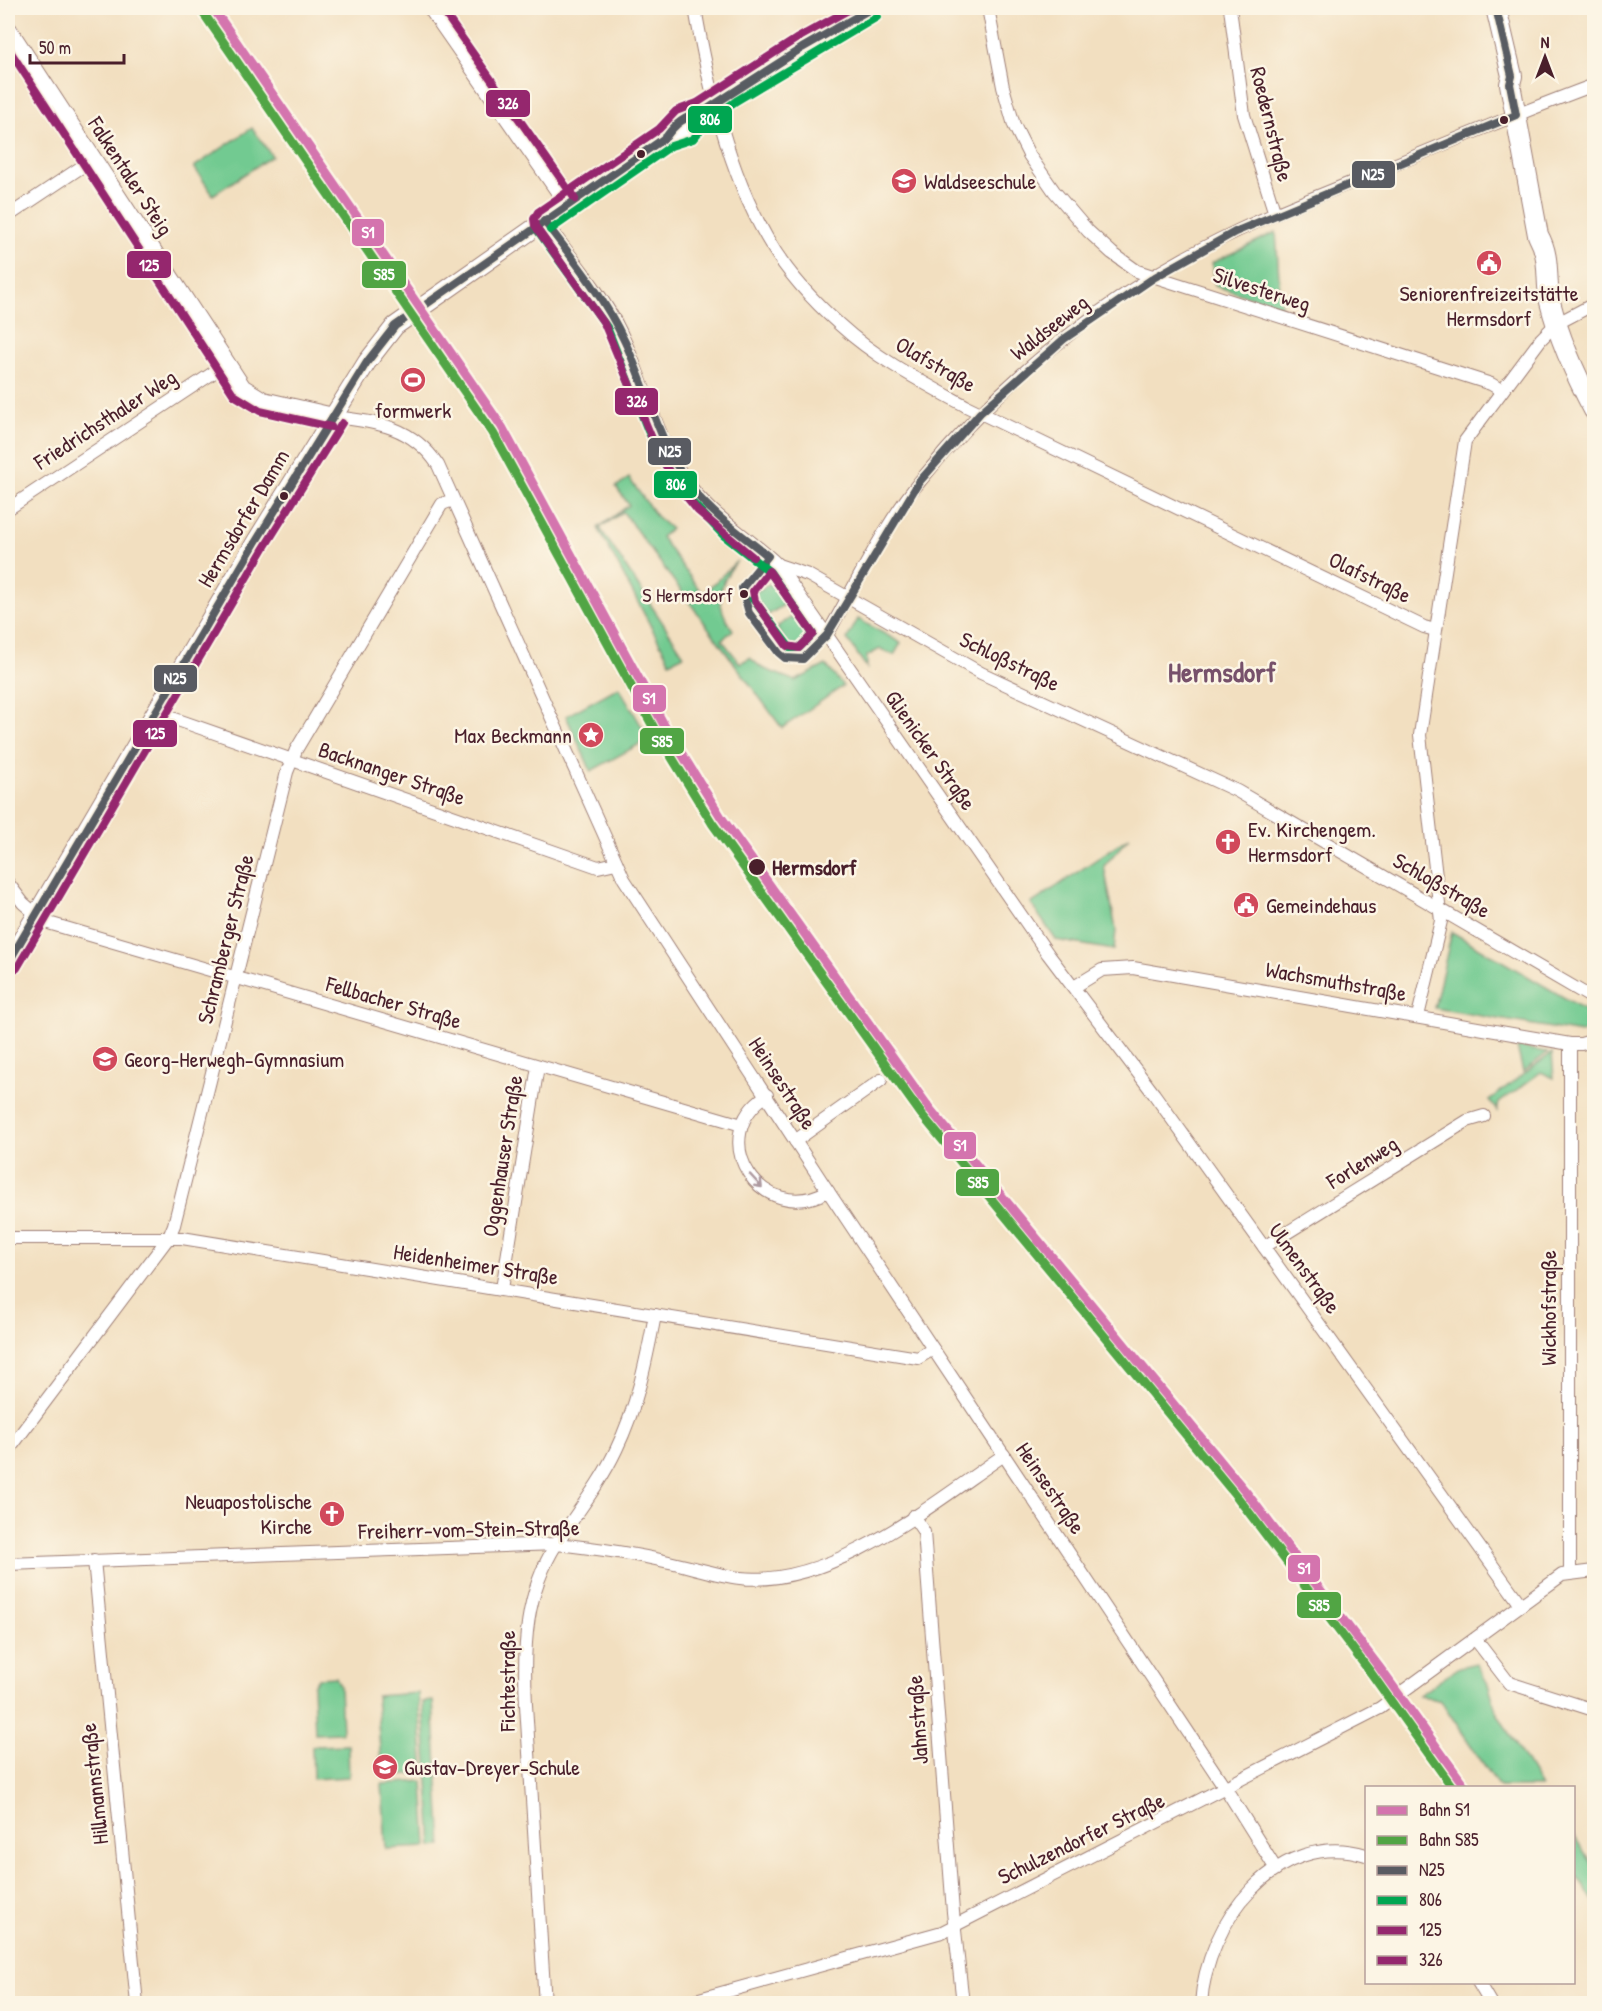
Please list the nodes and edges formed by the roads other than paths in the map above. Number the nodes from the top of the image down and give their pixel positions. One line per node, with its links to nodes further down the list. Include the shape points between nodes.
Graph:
1 (429, 8): 12 (street)
2 (695, 8): 9 (street, Olafstraße)
3 (872, 8): 9 (main road, Hermsdorfer Damm)
4 (988, 8): 16 (street, Silvesterweg, via 1003,87 1014,125 1029,154 1088,231 1137,271)
5 (1230, 8): 13 (street, Roedernstraße, via 1244,115)
6 (1496, 8): 10 (main road, via 1512,76)
7 (8, 30): 11 (main road, Falkentaler Steig)
8 (1594, 85): 10 (street, Waldseeweg)
9 (708, 108): 12 (main road, Hermsdorfer Damm, via 687,130 666,137); 22 (street, Olafstraße, via 758,222 804,288 840,325 872,350 902,371)
10 (1516, 115): 13 (street, Waldseeweg); 18 (main road, via 1538,235 1537,260 1546,279)
11 (92, 160): 14 (street); 19 (main road, Falkentaler Steig)
12 (566, 205): 15 (main road, Hermsdorfer Damm)
13 (1275, 214): 16 (street, Waldseeweg)
14 (8, 216)
15 (544, 221): 23 (main road, Hermsdorfer Damm, via 395,326); 26 (street, Schloßstraße, via 616,322 658,427 685,479 714,512)
16 (1155, 277): 20 (street, Silvesterweg); 22 (street, Waldseeweg, via 1064,339)
17 (1594, 304): 18 (street)
18 (1556, 324): 20 (street); 21 (main road)
19 (225, 365): 23 (main road, Falkentaler Steig, via 251,395 263,401); 25 (street, Friedrichsthaler Weg)
20 (1501, 390): 28 (street, via 1464,441)
21 (1594, 410)
22 (980, 413): 27 (street, Waldseeweg, via 919,482); 28 (street, Olafstraße)
23 (333, 417): 24 (street, Heinsestraße, via 370,421 410,435 435,459); 30 (main road, Hermsdorfer Damm)
24 (453, 500): 31 (street, Schramberger Straße, via 442,504); 32 (street, Heinsestraße)
25 (8, 509)
26 (778, 565): 27 (street, Schloßstraße, via 794,568); 29 (street, Glienicker Straße)
27 (849, 597): 29 (street, Waldseeweg); 34 (street, Schloßstraße, via 981,673 1237,791)
28 (1435, 630): 34 (street, via 1420,740)
29 (827, 634): 36 (street, Glienicker Straße)
30 (155, 712): 31 (street, Backnanger Straße); 35 (main road, Hermsdorfer Damm)
31 (292, 760): 32 (street, Backnanger Straße, via 598,867); 38 (street, Schramberger Straße)
32 (616, 863): 46 (street, Heinsestraße)
33 (8, 883): 35 (street)
34 (1440, 907): 40 (street, Schloßstraße); 41 (street, via 1441,921)
35 (35, 915): 37 (main road, Hermsdorfer Damm); 38 (street, Fellbacher Straße, via 45,922)
36 (1052, 958): 39 (street, Ulmenstraße)
37 (8, 963)
38 (238, 978): 44 (street, Fellbacher Straße); 51 (street, Schramberger Straße)
39 (1074, 987): 41 (street, Wachsmuthstraße, via 1102,970 1133,968); 53 (street, Ulmenstraße)
40 (1594, 999)
41 (1418, 1016): 43 (street, Wachsmuthstraße)
42 (1594, 1040): 43 (street, Wachsmuthstraße)
43 (1570, 1044): 64 (street, Wickhofstraße)
44 (538, 1066): 48 (street, Fellbacher Straße); 54 (street, Oggenhauser Straße)
45 (881, 1080): 49 (street)
46 (767, 1095): 48 (street, via 751,1108); 49 (street, Heinsestraße)
47 (1484, 1116): 53 (street, Forlenweg, via 1467,1122)
48 (742, 1125): 50 (street, one-way to 50, via 740,1152 758,1185 775,1196 798,1201)
49 (795, 1141): 50 (street, Heinsestraße)
50 (828, 1191): 56 (street, Heinsestraße)
51 (169, 1237): 52 (street, Heidenheimer Straße); 54 (street, Heidenheimer Straße); 57 (street, Schramberger Straße)
52 (8, 1238)
53 (1264, 1247): 65 (street, Ulmenstraße)
54 (502, 1289): 55 (street, Heidenheimer Straße)
55 (655, 1315): 56 (street, Heidenheimer Straße, via 918,1358); 60 (street, Fichtestraße, via 645,1369 625,1430 600,1481)
56 (933, 1349): 58 (street, Heinsestraße)
57 (8, 1451)
58 (1004, 1455): 59 (street, Freiherr-vom-Stein-Straße); 68 (street, Heinsestraße)
59 (914, 1516): 60 (street, Freiherr-vom-Stein-Straße, via 858,1551 814,1569 767,1578 742,1578 612,1550); 71 (street, Jahnstraße, via 924,1532)
60 (556, 1544): 61 (street, Freiherr-vom-Stein-Straße); 74 (street, Fichtestraße, via 533,1594 524,1657)
61 (94, 1560): 62 (street, Freiherr-vom-Stein-Straße); 73 (street, Hillmannstraße)
62 (8, 1564)
63 (1594, 1571): 64 (street)
64 (1570, 1573): 65 (street, Schulzendorfer Straße)
65 (1521, 1605): 66 (street, Schulzendorfer Straße)
66 (1473, 1642): 67 (street, via 1509,1683); 68 (street, Schulzendorfer Straße, via 1380,1708)
67 (1594, 1710)
68 (1226, 1789): 70 (street, Heinsestraße); 71 (street, Schulzendorfer Straße)
69 (1365, 1855): 70 (street, via 1324,1850 1300,1856)
70 (1276, 1869): 77 (street, via 1250,1891 1225,1925 1205,1974)
71 (954, 1925): 75 (street, Schulzendorfer Straße, via 942,1932); 76 (street, Jahnstraße)
72 (1479, 1984): 78 (street)
73 (137, 2004)
74 (545, 2004)
75 (681, 2004)
76 (963, 2004)
77 (1202, 2004)
78 (1491, 2004)

